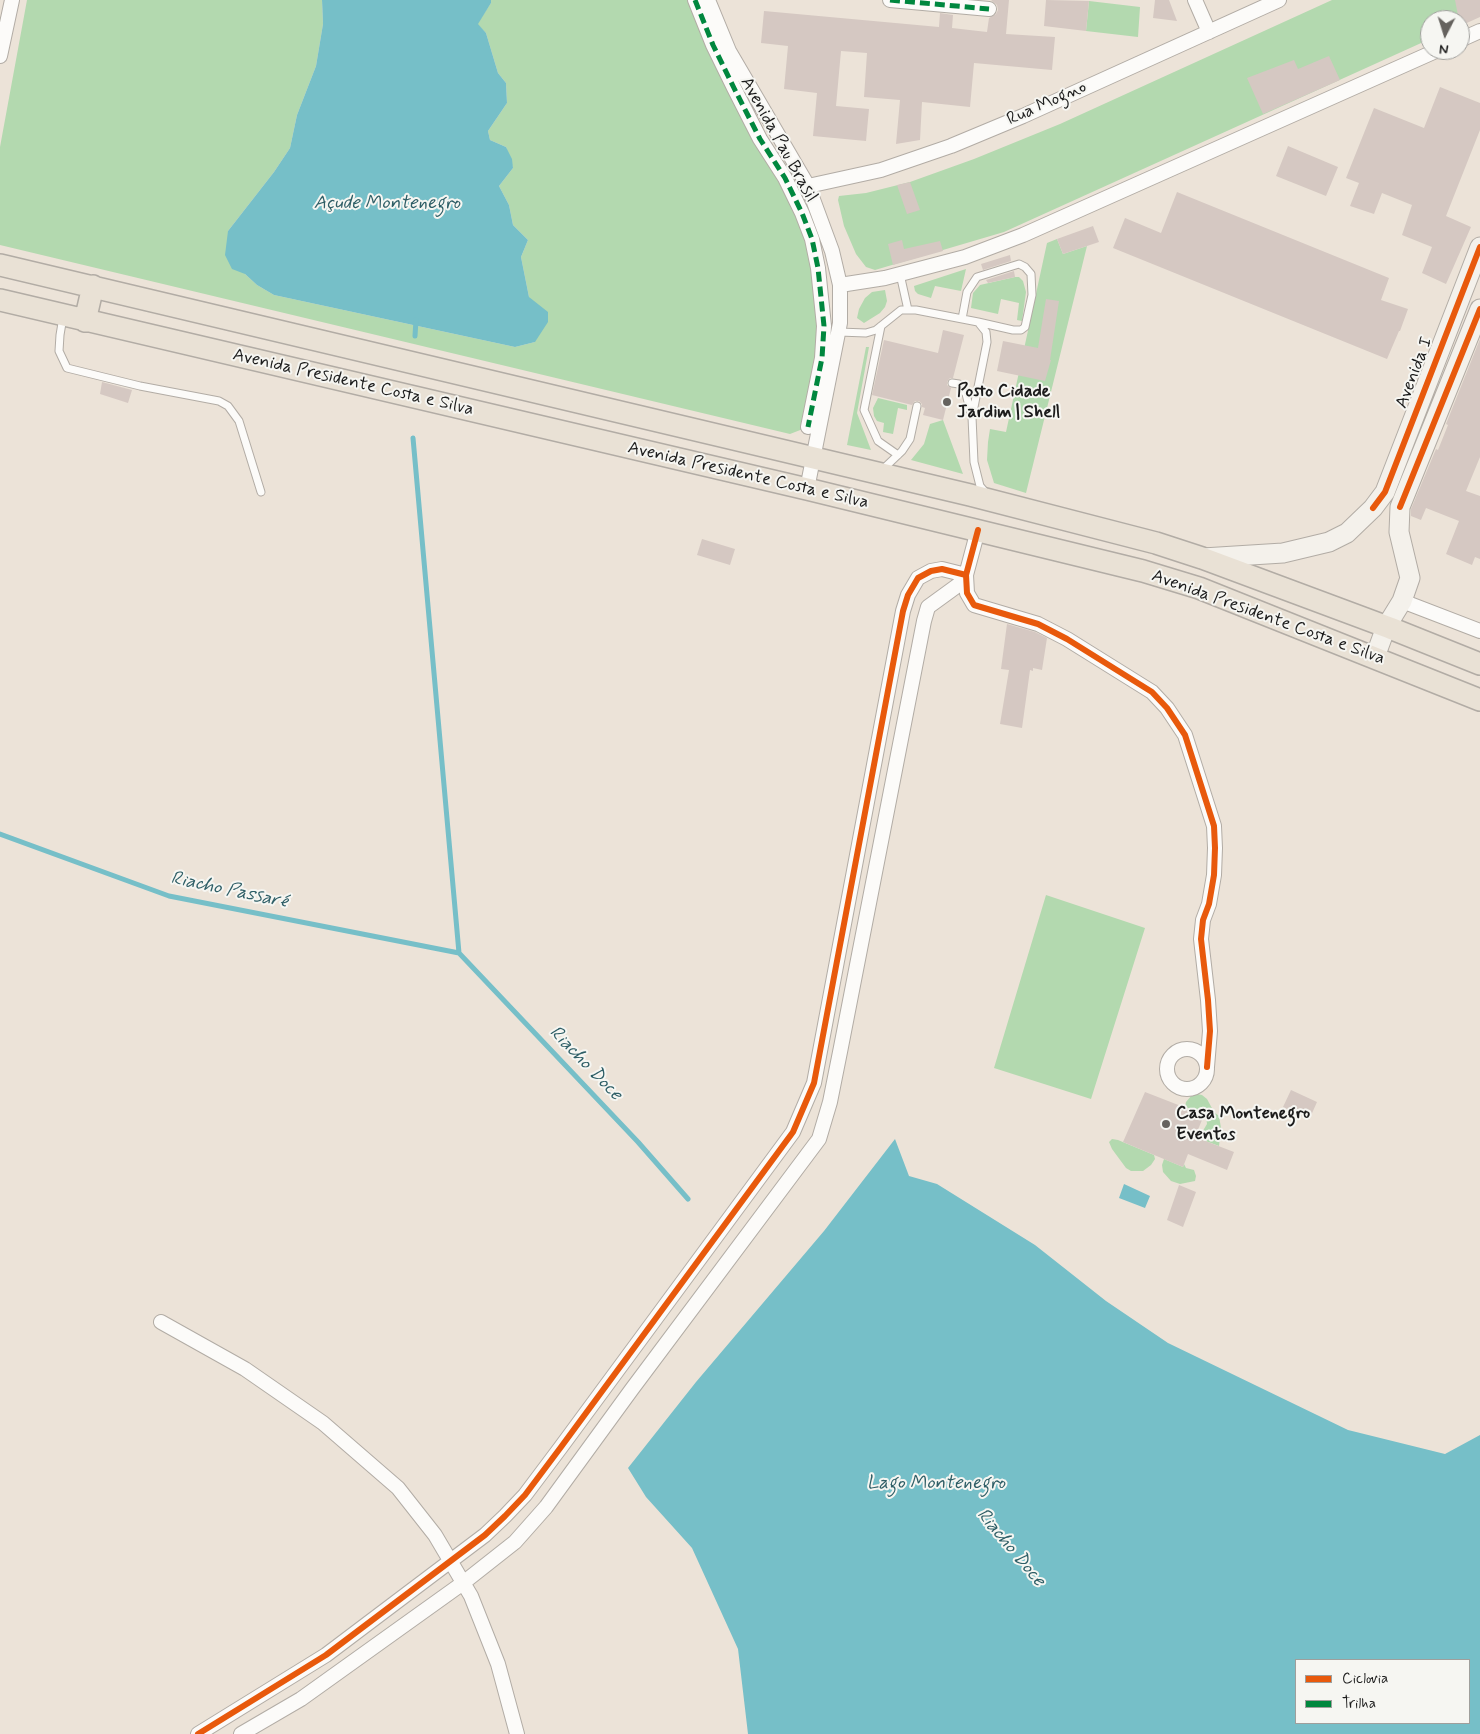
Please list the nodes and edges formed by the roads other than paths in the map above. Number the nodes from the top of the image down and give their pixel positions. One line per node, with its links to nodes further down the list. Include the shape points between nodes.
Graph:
1 (12, 0): 9 (street)
2 (695, 0): 33 (street, via 734,88 760,139 785,178 812,239 824,326 822,358)
3 (708, 0): 11 (street, Avenida Pau Brasil, via 729,51)
4 (890, 0): 7 (street)
5 (1195, 0): 8 (street)
6 (1278, 0): 8 (street, Rua Mogno)
7 (989, 9)
8 (1209, 32): 11 (street, Rua Mogno, via 951,146 881,170)
9 (0, 56)
10 (1420, 58): 14 (street, via 1023,234 965,257)
11 (808, 186): 16 (street, Avenida Pau Brasil, via 832,251)
12 (1480, 247): 28 (street, Avenida I)
13 (0, 265): 15 (main road, Avenida Presidente Costa e Silva)
14 (900, 274): 16 (street); 21 (lane)
15 (47, 276): 17 (main road, Avenida Presidente Costa e Silva); 20 (main road)
16 (840, 285): 27 (street, Avenida Pau Brasil)
17 (93, 286): 24 (main road); 35 (main road, Avenida Presidente Costa e Silva)
18 (0, 300): 20 (main road, Avenida Presidente Costa e Silva)
19 (1480, 309): 29 (street, Avenida I)
20 (39, 310): 22 (main road, Avenida Presidente Costa e Silva)
21 (908, 310): 23 (lane); 26 (lane, via 901,310)
22 (64, 316): 24 (main road, Avenida Presidente Costa e Silva); 38 (lane, via 60,351 67,368 219,401 228,406 239,421)
23 (962, 319): 25 (lane); 25 (lane, via 966,292 977,277 1019,264 1025,267 1031,274 1032,283 1025,327 1013,330)
24 (85, 321): 37 (main road, Avenida Presidente Costa e Silva)
25 (978, 322): 32 (lane, via 986,332 987,342)
26 (881, 326): 27 (lane, via 866,333); 34 (lane, via 864,410 878,441)
27 (839, 332): 35 (street, Avenida Pau Brasil)
28 (1434, 365): 29 (street, Avenida I); 41 (street, Avenida I, via 1385,492 1347,533 1329,542 1283,553)
29 (1454, 373): 43 (street, Avenida I, via 1400,508 1399,532 1410,578)
30 (952, 383): 32 (lane, via 959,384 966,394)
31 (917, 406): 34 (lane, via 910,439)
32 (972, 417): 39 (lane, via 974,462 980,486)
33 (808, 427)
34 (898, 455): 36 (lane)
35 (814, 458): 36 (main road, Avenida Presidente Costa e Silva); 37 (street, Avenida Pau Brasil)
36 (878, 474): 39 (main road, Avenida Presidente Costa e Silva)
37 (807, 489): 40 (main road, Avenida Presidente Costa e Silva)
38 (260, 492)
39 (992, 501): 41 (main road, Avenida Presidente Costa e Silva)
40 (978, 530): 42 (street); 46 (main road, Avenida Presidente Costa e Silva, via 1198,588)
41 (1202, 558): 44 (main road, Avenida Presidente Costa e Silva)
42 (966, 575): 49 (street, via 967,593 974,605 1038,624 1067,639 1152,692 1185,735 1214,826 1214,875 1200,939 1209,1024); 51 (street, via 942,569 924,574 918,578 902,611 814,1083 793,1132 525,1494 485,1535); 52 (street, via 961,583 928,607 924,621 830,1102 819,1138 546,1507 515,1542)
43 (1402, 601): 44 (street, Avenida I); 45 (street)
44 (1386, 626): 46 (street, Avenida I); 47 (main road, Avenida Presidente Costa e Silva)
45 (1480, 631)
46 (1375, 657): 48 (main road, Avenida Presidente Costa e Silva)
47 (1480, 664)
48 (1480, 700)
49 (1207, 1067)
50 (161, 1322): 51 (street, via 245,1369 323,1423 398,1488 435,1535)
51 (450, 1561): 52 (street); 53 (street, via 326,1655)
52 (463, 1583): 54 (street, via 301,1699); 55 (street, via 498,1664)
53 (198, 1734)
54 (241, 1734)
55 (517, 1734)

